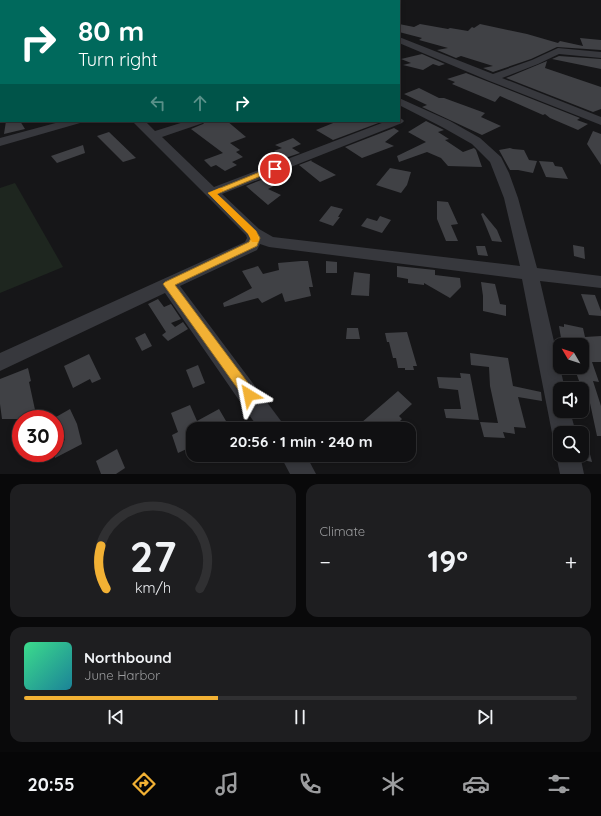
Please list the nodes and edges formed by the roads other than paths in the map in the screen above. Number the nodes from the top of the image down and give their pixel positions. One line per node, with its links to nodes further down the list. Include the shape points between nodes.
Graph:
1 (400, 40): 3 (street)
2 (601, 55): 3 (street, via 558,51)
3 (491, 78): 7 (street)
4 (400, 102): 5 (street)
5 (421, 112): 6 (street); 17 (street, via 476,141 496,160 511,198)
6 (400, 120)
7 (601, 121)
8 (67, 122): 12 (street)
9 (139, 122): 13 (street)
10 (196, 122): 13 (street)
11 (395, 122): 15 (street)
12 (50, 124): 14 (street)
13 (153, 136): 15 (street)
14 (0, 142)
15 (212, 193): 16 (street)
16 (252, 240): 17 (street); 19 (street)
17 (530, 274): 18 (street); 22 (street)
18 (601, 282)
19 (168, 284): 20 (street); 21 (street)
20 (0, 362)
21 (268, 422)
22 (563, 426)
23 (296, 462): 25 (street)
24 (569, 462): 26 (street)
25 (304, 474)
26 (572, 474)

